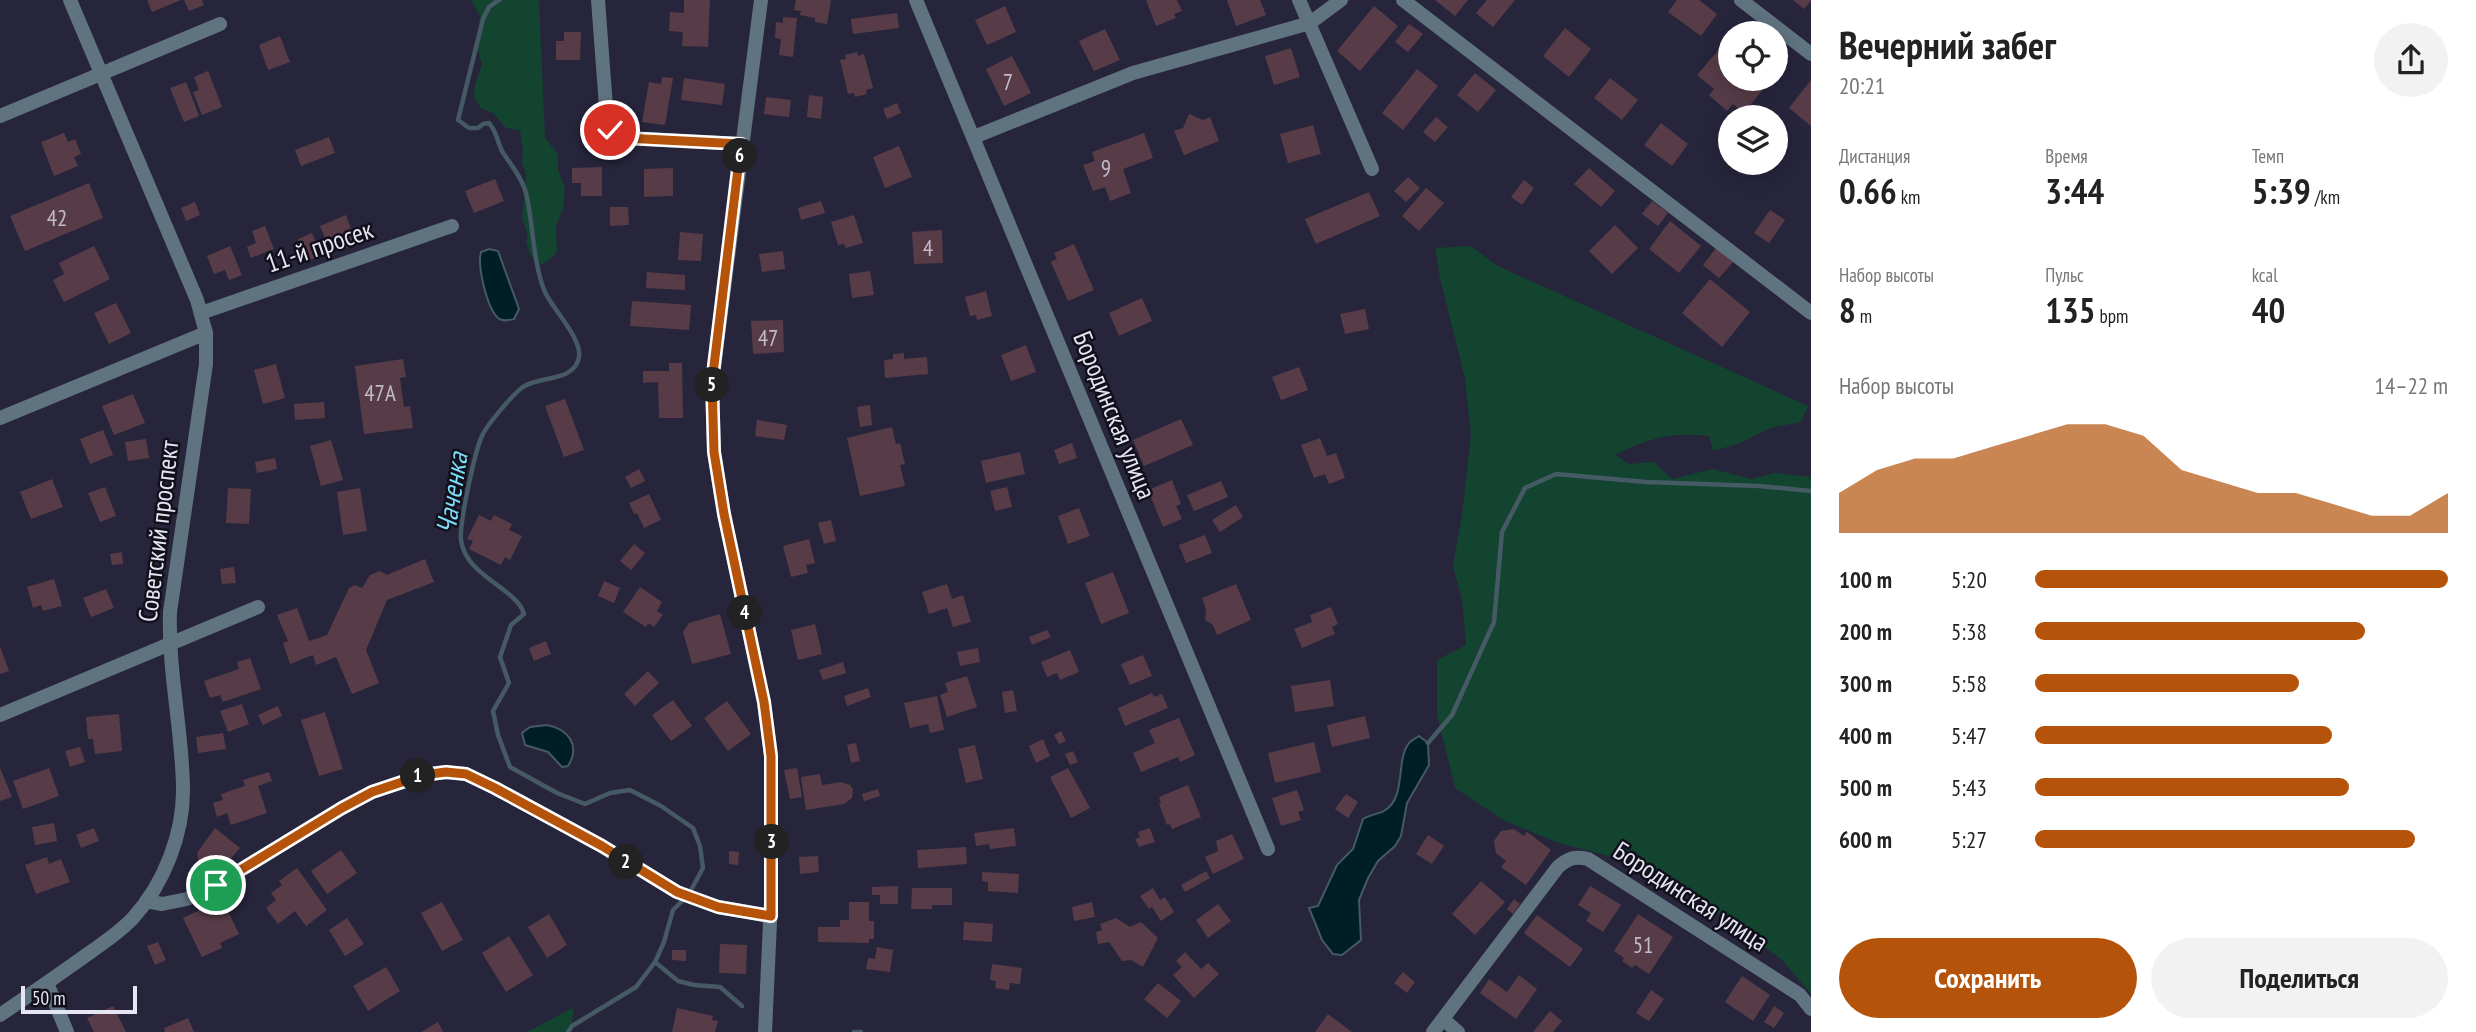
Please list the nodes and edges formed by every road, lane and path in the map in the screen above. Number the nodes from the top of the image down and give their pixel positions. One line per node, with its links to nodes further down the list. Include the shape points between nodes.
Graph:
1 (71, 0): 12 (street, Советский проспект)
2 (598, 0): 15 (street, via 610,130 625,138)
3 (761, 0): 15 (street)
4 (916, 0): 14 (street, Бородинская улица)
5 (1299, 0): 9 (street)
6 (1341, 0): 9 (street)
7 (1403, 0): 19 (street)
8 (1741, 0): 11 (street)
9 (1310, 23): 14 (street, via 1133,73); 16 (street)
10 (220, 24): 12 (street)
11 (1811, 54)
12 (102, 73): 13 (street); 18 (street, Советский проспект)
13 (0, 116)
14 (974, 137): 25 (street, Бородинская улица)
15 (741, 144): 27 (street, via 712,382 714,452 771,756)
16 (1372, 169)
17 (452, 226): 18 (street, 11-й просек)
18 (201, 313): 20 (street, Советский проспект)
19 (1811, 313)
20 (206, 333): 21 (street); 23 (street, Советский проспект, via 206,364)
21 (0, 418)
22 (258, 607): 23 (street)
23 (169, 643): 24 (street); 26 (street, Советский проспект, via 183,787 181,818 173,847)
24 (0, 715)
25 (1268, 849)
26 (146, 901): 27 (street, via 162,904 187,899 372,792 446,772 466,774 495,788 677,892 703,903); 28 (street, Советский проспект, via 116,934)
27 (771, 916): 33 (street)
28 (47, 983): 30 (street, Советский проспект); 32 (street)
29 (1811, 1009): 31 (street, Бородинская улица, via 1800,995 1577,856 1558,867)
30 (0, 1015)
31 (1444, 1020): 34 (street, Бородинская улица); 35 (street)
32 (67, 1032)
33 (765, 1032)
34 (1433, 1032)
35 (1458, 1032)

